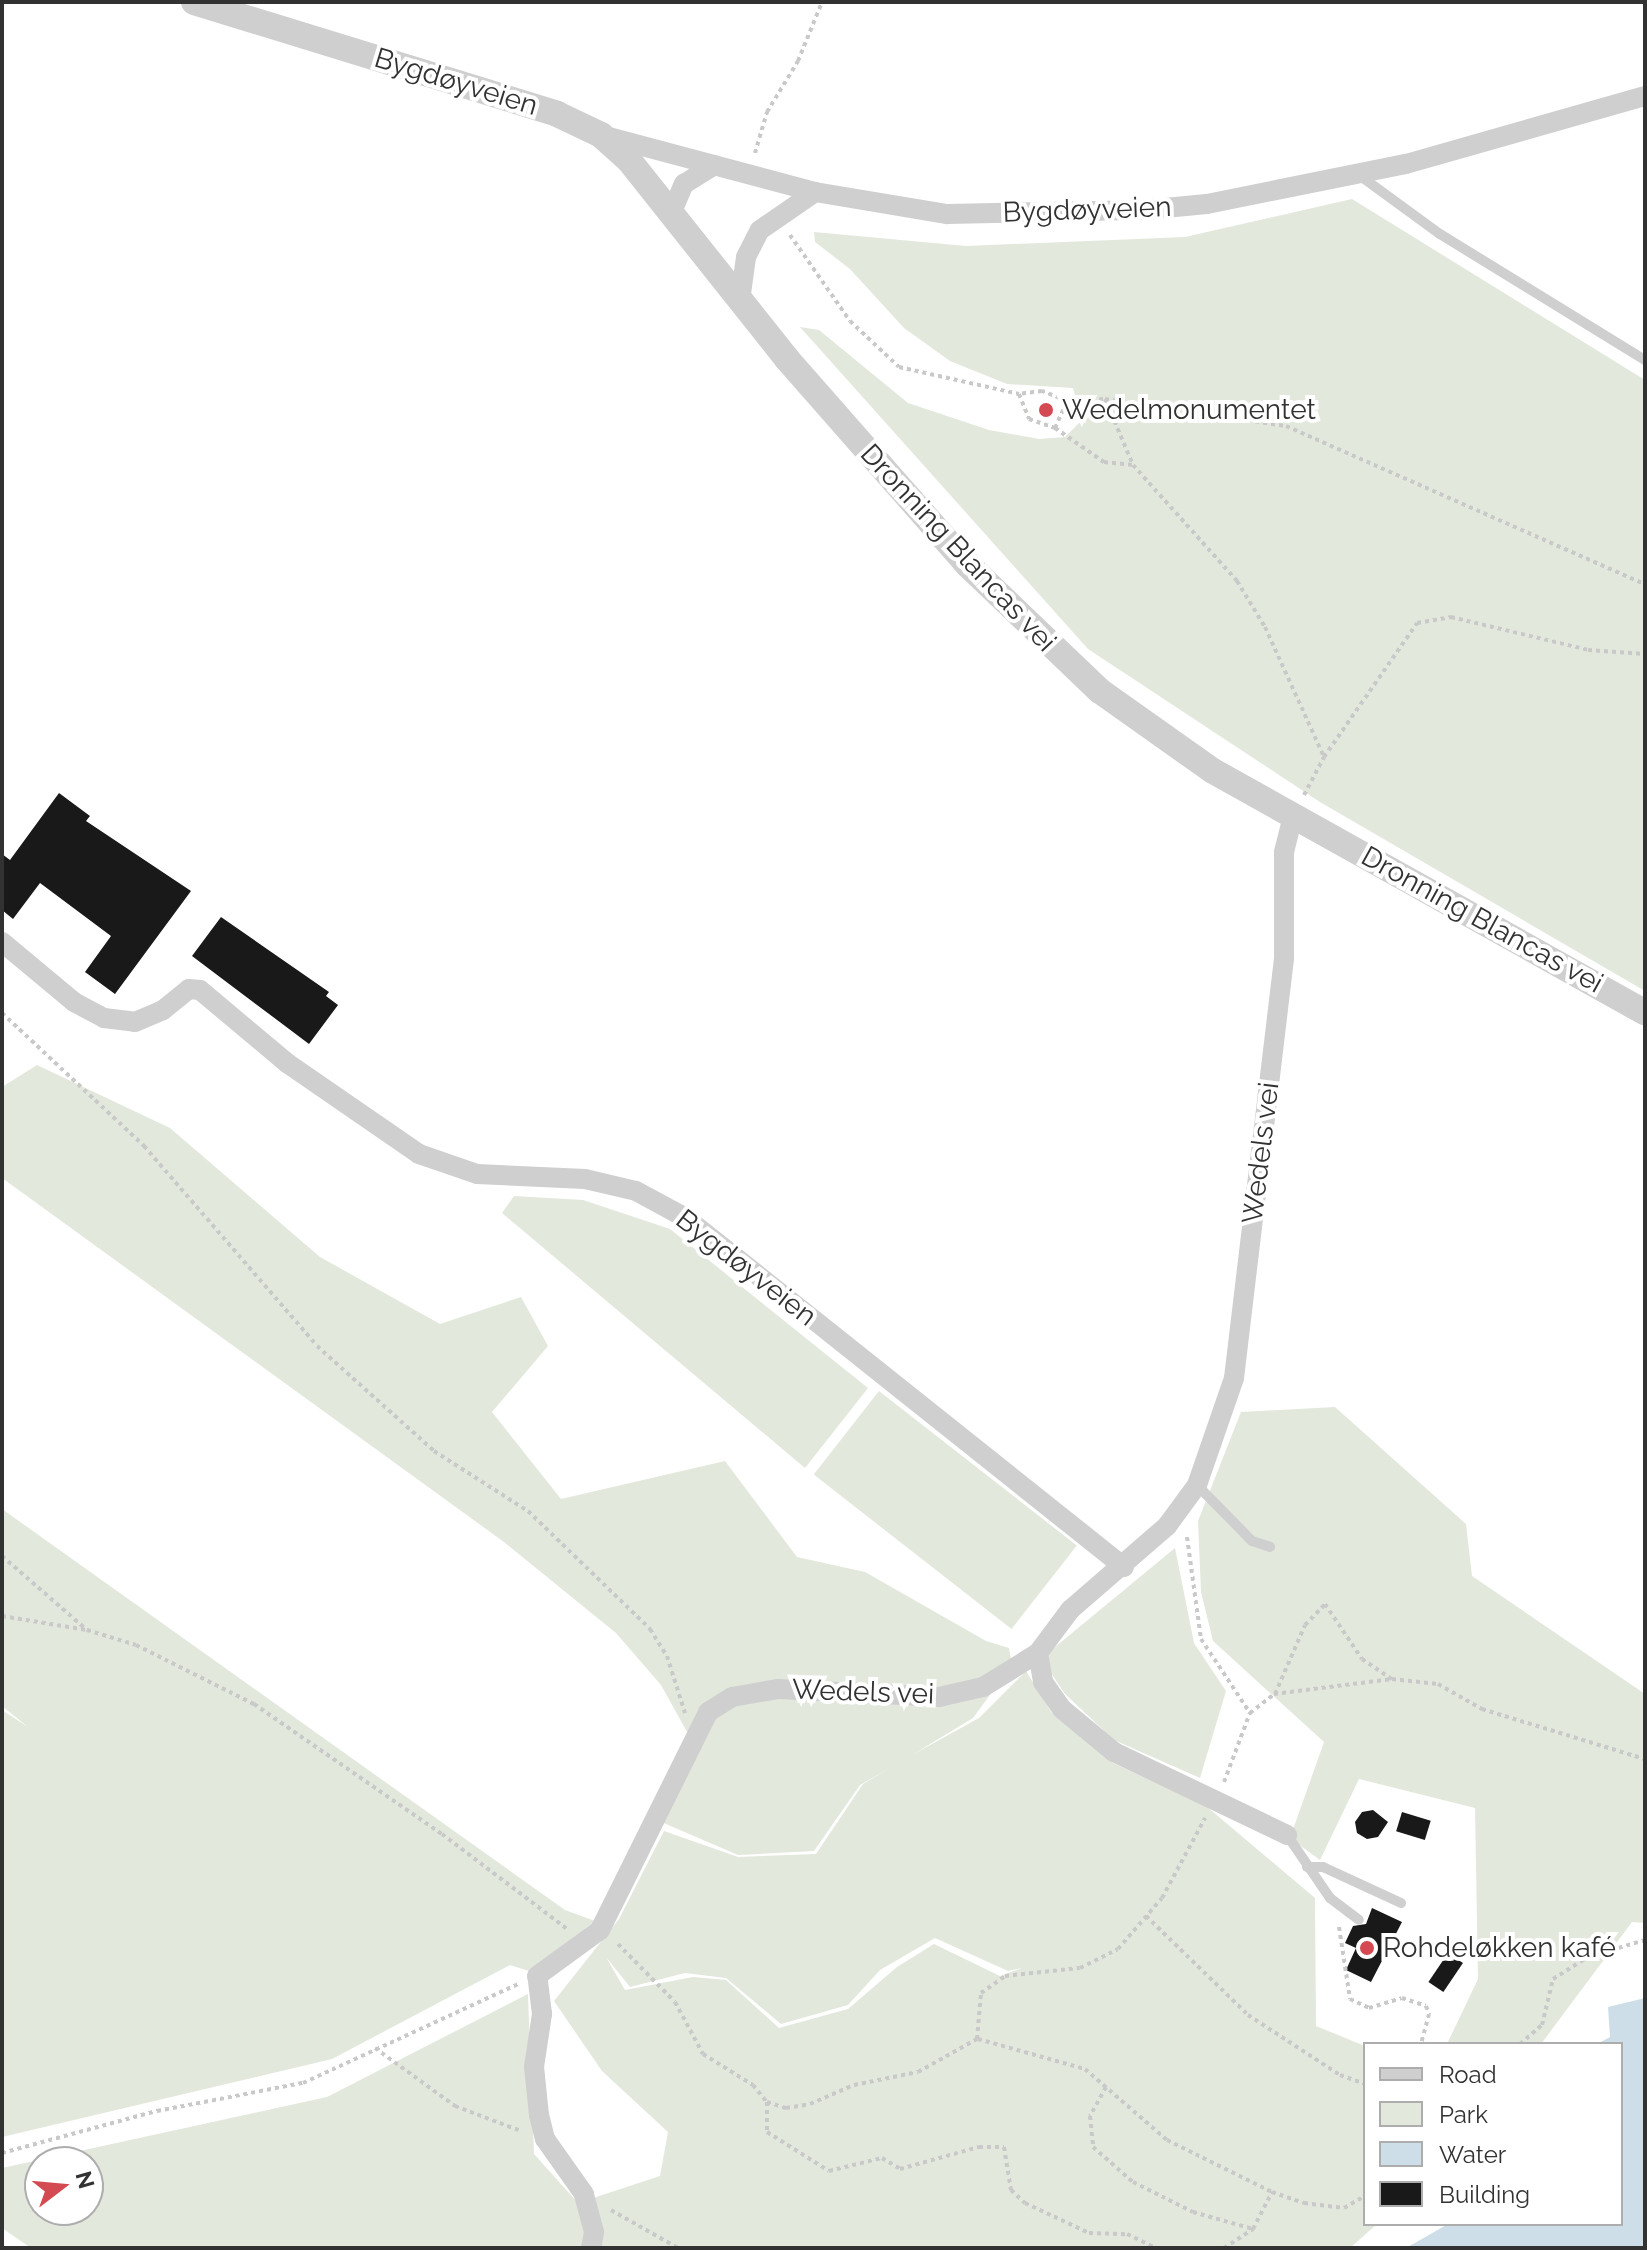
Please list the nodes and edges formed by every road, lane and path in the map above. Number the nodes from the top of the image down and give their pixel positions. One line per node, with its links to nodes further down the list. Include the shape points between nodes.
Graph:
1 (194, 2): 4 (street, Bygdøyveien, via 557,114)
2 (822, 2): 7 (path, via 798,61 767,112)
3 (1645, 96): 6 (street, Bygdøyveien)
4 (601, 135): 5 (street, Bygdøyveien); 9 (street, Dronning Blancas vei)
5 (715, 165): 7 (street, Bygdøyveien); 9 (street, via 684,184)
6 (1357, 174): 8 (street, Bygdøyveien, via 1207,204 1144,210 947,214); 12 (lane, via 1440,234)
7 (749, 175): 8 (street, Bygdøyveien)
8 (815, 192): 11 (street, via 760,230 746,257)
9 (671, 214): 11 (street, Dronning Blancas vei)
10 (784, 227): 13 (path, via 850,321 899,367)
11 (740, 301): 21 (street, Dronning Blancas vei, via 1031,630 1135,718)
12 (1645, 360)
13 (1019, 394): 15 (path, via 1042,391); 16 (path, via 1029,419)
14 (1105, 399): 15 (path); 17 (path); 18 (path, via 1286,426)
15 (1067, 401): 16 (path)
16 (1055, 428): 17 (path, via 1104,462)
17 (1133, 465): 20 (path, via 1237,581 1265,627)
18 (1645, 584)
19 (1645, 654): 20 (path, via 1588,650 1451,617 1417,623)
20 (1324, 757): 21 (path)
21 (1297, 808): 23 (street, Dronning Blancas vei); 25 (street, Wedels vei, via 1284,852 1284,958 1234,1378)
22 (2, 942): 29 (street, Bygdøyveien, via 74,1002 104,1018 135,1022 163,1010 189,989 200,990 287,1063 419,1154 477,1174 585,1179 636,1191 686,1218)
23 (1645, 1012)
24 (2, 1013): 36 (path, via 144,1146 317,1346 434,1451 528,1511 650,1629 667,1656 674,1691)
25 (1197, 1485): 26 (street, Wedels vei); 27 (lane, via 1252,1541)
26 (1183, 1507): 29 (street, Wedels vei); 35 (path, via 1201,1639)
27 (1270, 1547)
28 (2, 1556): 31 (path)
29 (1124, 1567): 32 (street, Wedels vei, via 1070,1610)
30 (2, 1616): 31 (path)
31 (87, 1630): 45 (path, via 136,1645 254,1704 442,1834 559,1928)
32 (1038, 1653): 36 (street, Wedels vei, via 983,1687 939,1697 778,1689 732,1697 708,1712); 38 (street, via 1043,1682 1072,1718 1114,1752)
33 (1392, 1679): 34 (path); 34 (path, via 1362,1659 1325,1604 1305,1625); 37 (path, via 1438,1684 1482,1709)
34 (1274, 1694): 35 (path)
35 (1250, 1713): 38 (path)
36 (695, 1733): 45 (street, Wedels vei)
37 (1645, 1759)
38 (1216, 1802): 39 (street); 43 (path)
39 (1287, 1835): 40 (lane)
40 (1307, 1867): 41 (lane); 42 (lane, via 1323,1867)
41 (1330, 1898): 44 (lane); 49 (path, via 1350,1999 1369,2008 1402,1998 1426,2006)
42 (1401, 1903)
43 (1146, 1916): 48 (path, via 1118,1949 1080,1968 1005,1976 981,1993); 52 (path, via 1248,2015 1340,2075)
44 (1359, 1920)
45 (600, 1930): 54 (path, via 675,2002 703,2054 753,2085); 58 (street, via 537,1976 542,2014 534,2067 539,2115 545,2139)
46 (1645, 1940): 50 (path, via 1588,1957 1553,1979 1547,2016)
47 (514, 1985): 51 (path)
48 (977, 2039): 53 (path, via 1085,2069); 54 (path, via 918,2072 854,2085 810,2104 786,2108)
49 (1422, 2042)
50 (1522, 2042)
51 (375, 2048): 55 (path, via 455,2106 521,2131); 56 (path, via 303,2083 157,2111)
52 (1363, 2083)
53 (1106, 2087): 57 (path, via 1167,2140); 60 (path, via 1090,2116 1093,2147 1133,2182 1193,2212)
54 (767, 2102): 63 (path, via 767,2132 829,2171 882,2158 900,2169 979,2147 1004,2147 1011,2190 1025,2203 1089,2233 1127,2234)
55 (533, 2141)
56 (2, 2153)
57 (1272, 2192): 59 (path, via 1344,2208); 60 (path)
58 (584, 2194): 61 (street, via 594,2232); 62 (path)
59 (1363, 2197)
60 (1253, 2229): 64 (path)
61 (591, 2248)
62 (678, 2248)
63 (1156, 2248)
64 (1224, 2248)

